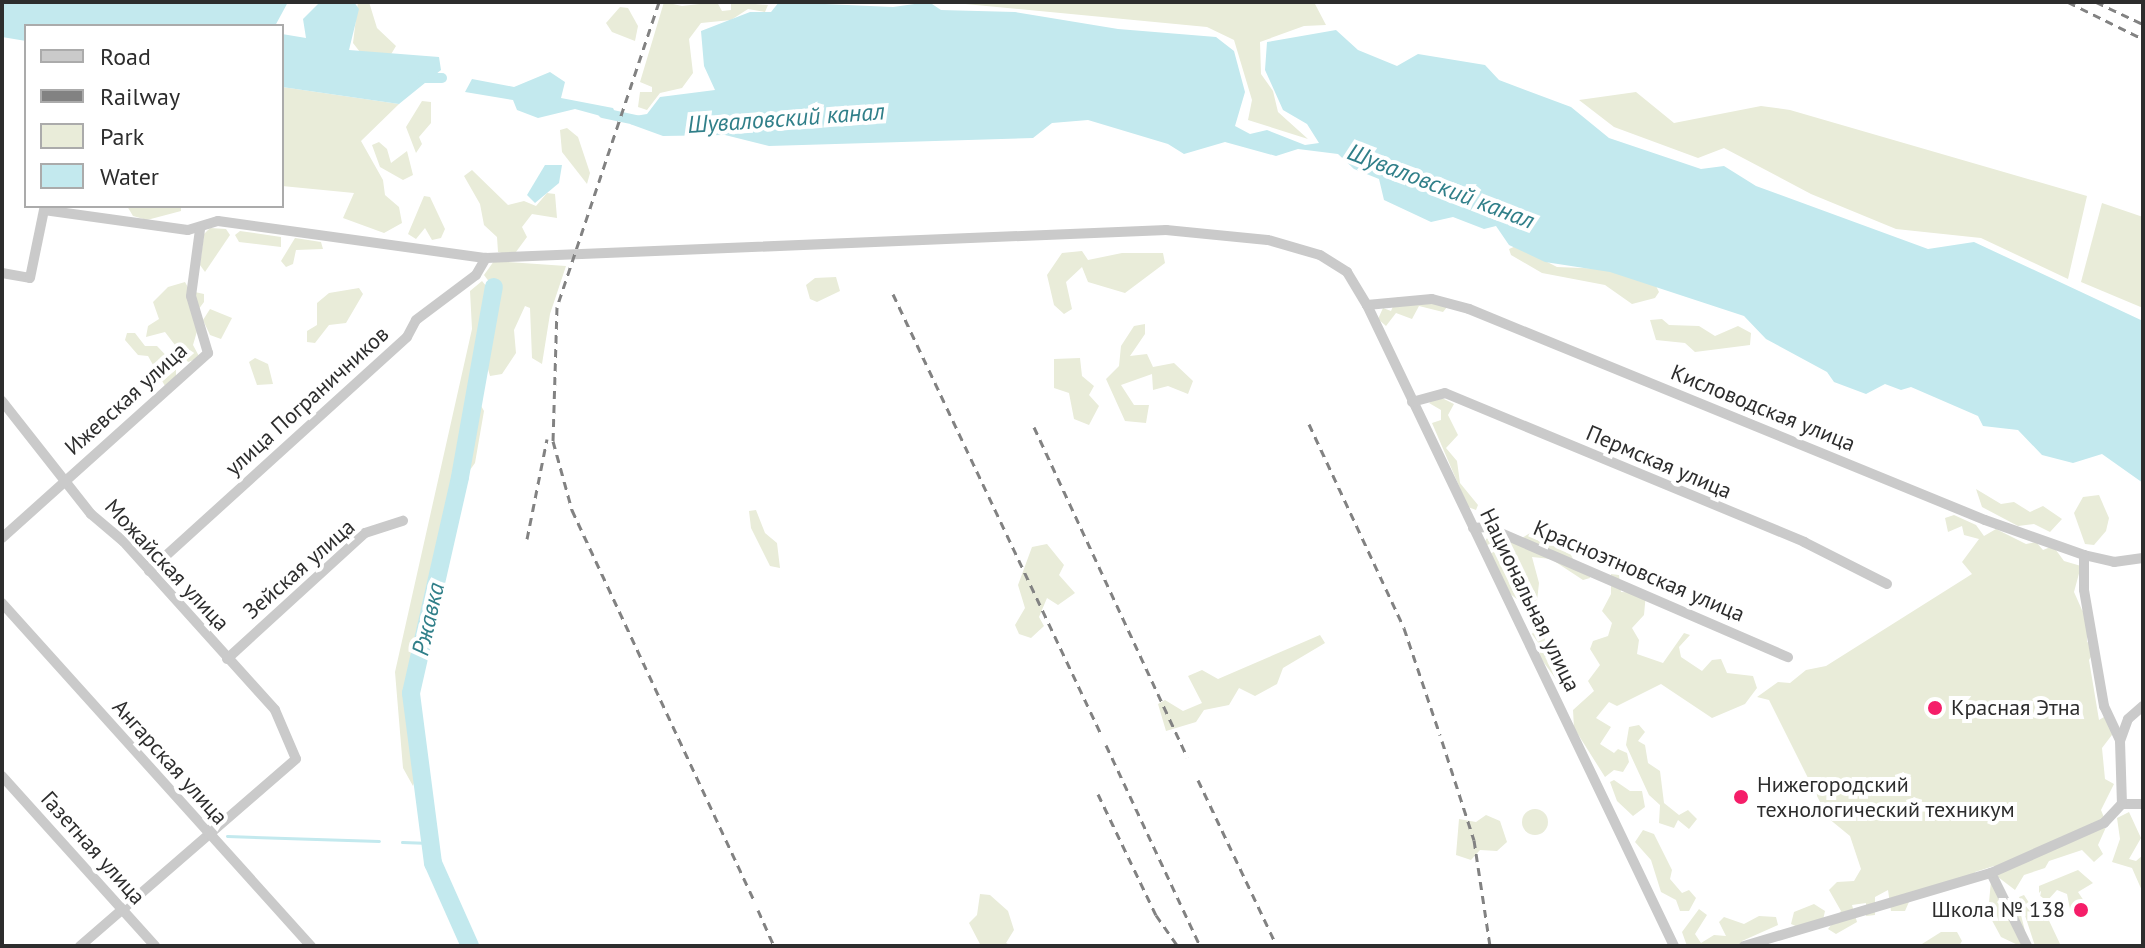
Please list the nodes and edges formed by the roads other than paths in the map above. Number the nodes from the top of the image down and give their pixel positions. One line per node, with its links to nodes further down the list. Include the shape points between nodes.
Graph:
1 (200, 229): 2 (street, via 218,221); 3 (street, via 44,210 30,278); 7 (street, Ижевская улица, via 191,296 208,353)
2 (486, 258): 4 (street, Национальная улица, via 1166,230 1268,240 1320,255 1347,272); 13 (street, улица Пограничников, via 476,275 416,320 407,337)
3 (2, 273)
4 (1367, 305): 6 (street, Национальная улица); 11 (street, Кисловодская улица, via 1432,299 1469,309 1985,520)
5 (2, 401): 7 (street, Можайская улица)
6 (1412, 402): 9 (street, Национальная улица); 14 (street, Пермская улица, via 1445,393 1804,542)
7 (64, 480): 10 (street, Ижевская улица); 13 (street, Можайская улица)
8 (403, 521): 17 (street, Зейская улица, via 365,533)
9 (1473, 528): 16 (street, Красноэтновская улица, via 1487,527); 29 (street, Национальная улица)
10 (2, 538)
11 (2084, 555): 12 (street, Кисловодская улица, via 2114,562); 19 (street, via 2084,590 2104,706)
12 (2143, 558)
13 (149, 571): 17 (street, Можайская улица)
14 (1887, 584)
15 (2, 603): 23 (street, Ангарская улица)
16 (1788, 657)
17 (227, 659): 23 (street, Можайская улица, via 285,724 296,759)
18 (2143, 706): 19 (street, via 2128,719)
19 (2120, 741): 21 (street)
20 (2, 776): 25 (street, Газетная улица)
21 (2122, 804): 22 (street); 24 (street, via 2104,823)
22 (2143, 804)
23 (206, 834): 25 (street); 28 (street, Ангарская улица)
24 (1991, 873): 30 (street); 31 (street)
25 (121, 910): 26 (street); 27 (street, Газетная улица)
26 (80, 946)
27 (155, 946)
28 (311, 946)
29 (1674, 946)
30 (1744, 946)
31 (2027, 946)

